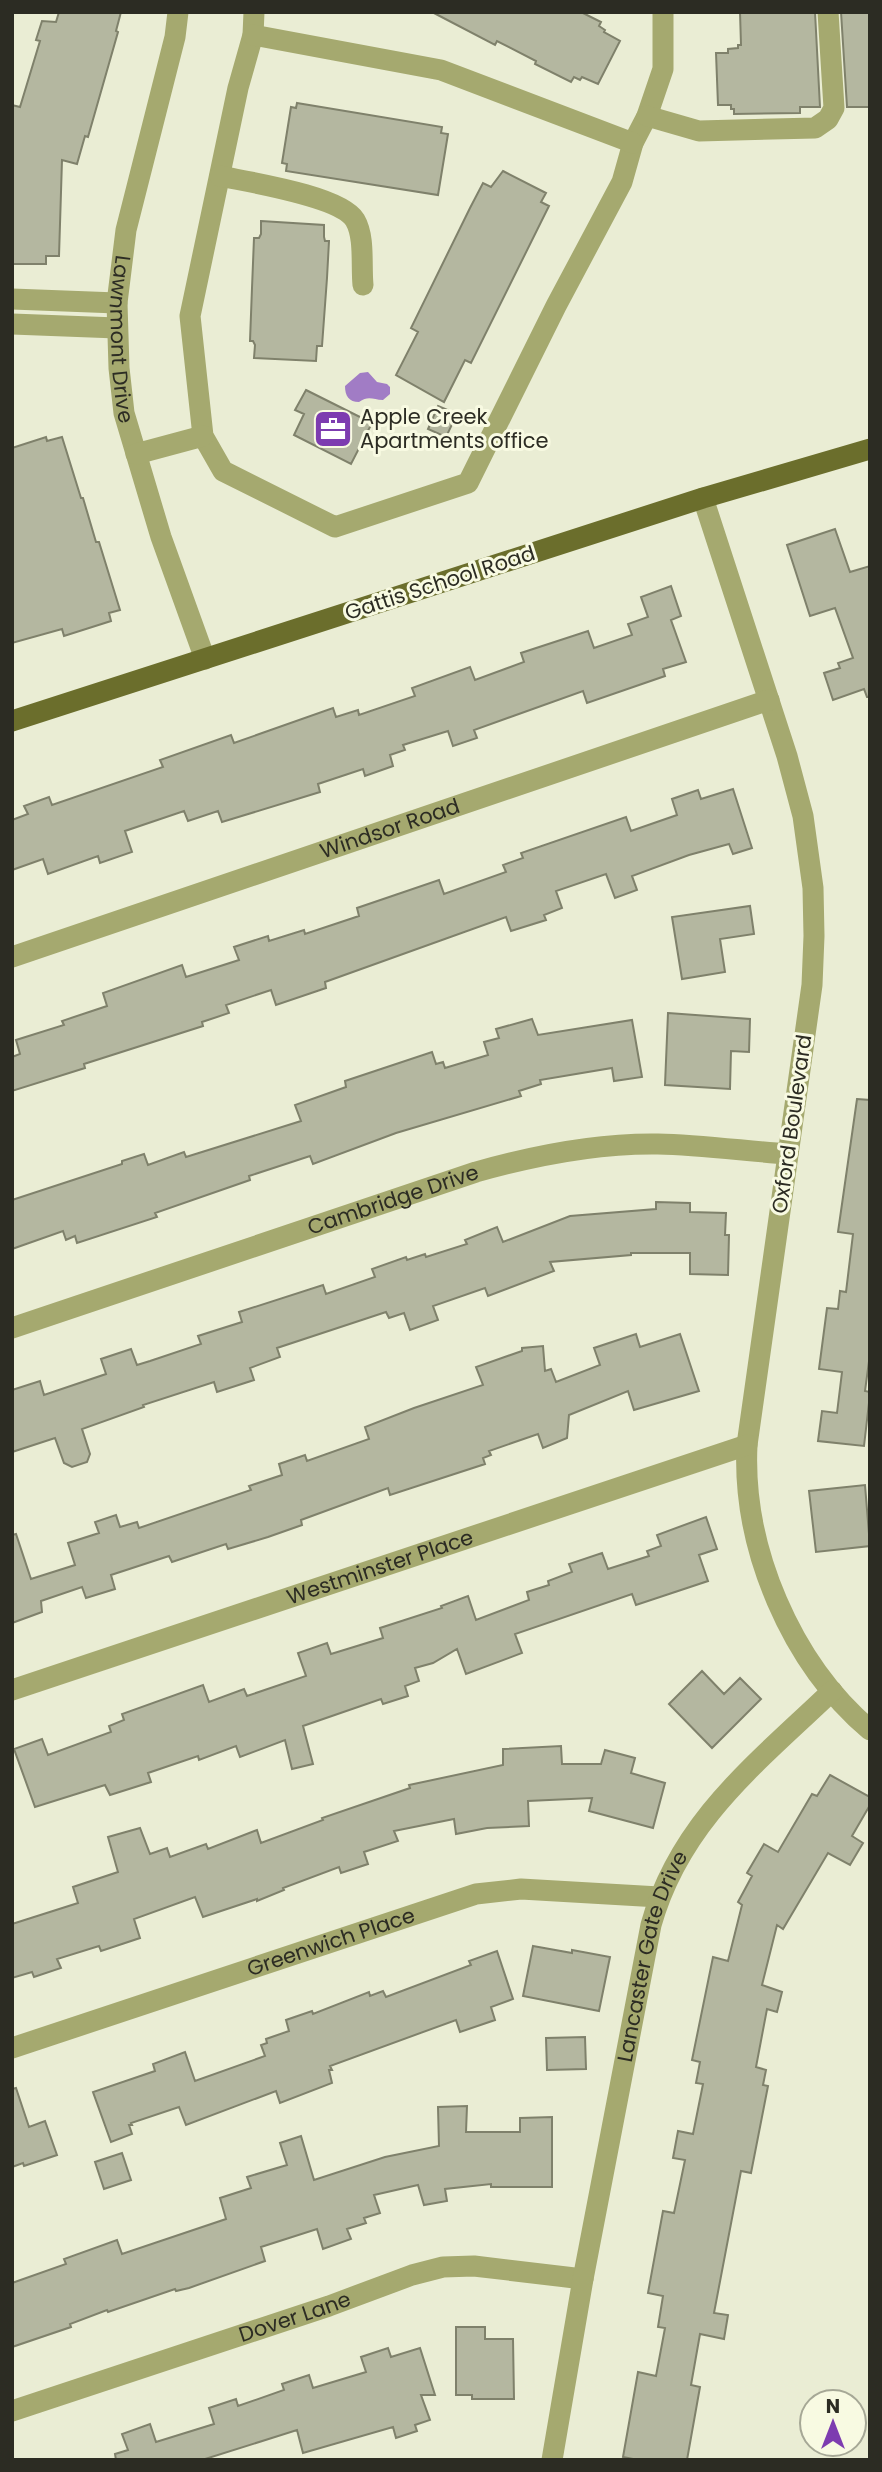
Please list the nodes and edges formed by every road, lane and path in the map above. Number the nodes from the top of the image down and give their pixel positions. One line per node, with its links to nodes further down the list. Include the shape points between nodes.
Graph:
1 (178, 12): 11 (street, Lawnmont Drive, via 126,230)
2 (254, 12): 5 (street)
3 (663, 12): 6 (street, via 663,69)
4 (828, 12): 6 (street, via 834,108 815,128 699,131)
5 (253, 35): 7 (street, via 441,70); 8 (street, via 237,88)
6 (647, 116): 7 (street)
7 (633, 143): 14 (street, via 622,183 468,483 335,527 223,471)
8 (220, 176): 9 (street, via 295,191 354,217); 14 (street, via 190,316)
9 (363, 285)
10 (12, 299): 11 (street)
11 (117, 303): 13 (street, Lawnmont Drive)
12 (12, 324): 13 (street)
13 (117, 328): 16 (street, Lawnmont Drive, via 124,413)
14 (203, 436): 16 (street)
15 (870, 449): 17 (main road, Gattis School Road)
16 (136, 454): 18 (street, Lawnmont Drive)
17 (703, 498): 18 (main road, Gattis School Road); 19 (street, Oxford Boulevard)
18 (205, 659): 20 (main road, Gattis School Road)
19 (769, 700): 21 (street, Windsor Road); 22 (street, Oxford Boulevard, via 803,816 813,900 812,985)
20 (12, 721)
21 (12, 957)
22 (788, 1154): 23 (street, Cambridge Drive, via 659,1144 521,1159); 24 (street, Oxford Boulevard)
23 (12, 1328)
24 (747, 1445): 25 (street, Westminster Place); 26 (street, Oxford Boulevard, via 750,1514 768,1580 808,1658)
25 (12, 1690)
26 (832, 1691): 27 (street, Oxford Boulevard); 28 (street, Lancaster Gate Drive, via 704,1818 680,1853)
27 (870, 1730)
28 (659, 1897): 29 (street, Greenwich Place, via 521,1889 476,1894); 30 (street, Lancaster Gate Drive)
29 (12, 2048)
30 (583, 2279): 31 (street, Dover Lane, via 474,2266 443,2267); 32 (street, Lancaster Gate Drive)
31 (12, 2411)
32 (552, 2460)

